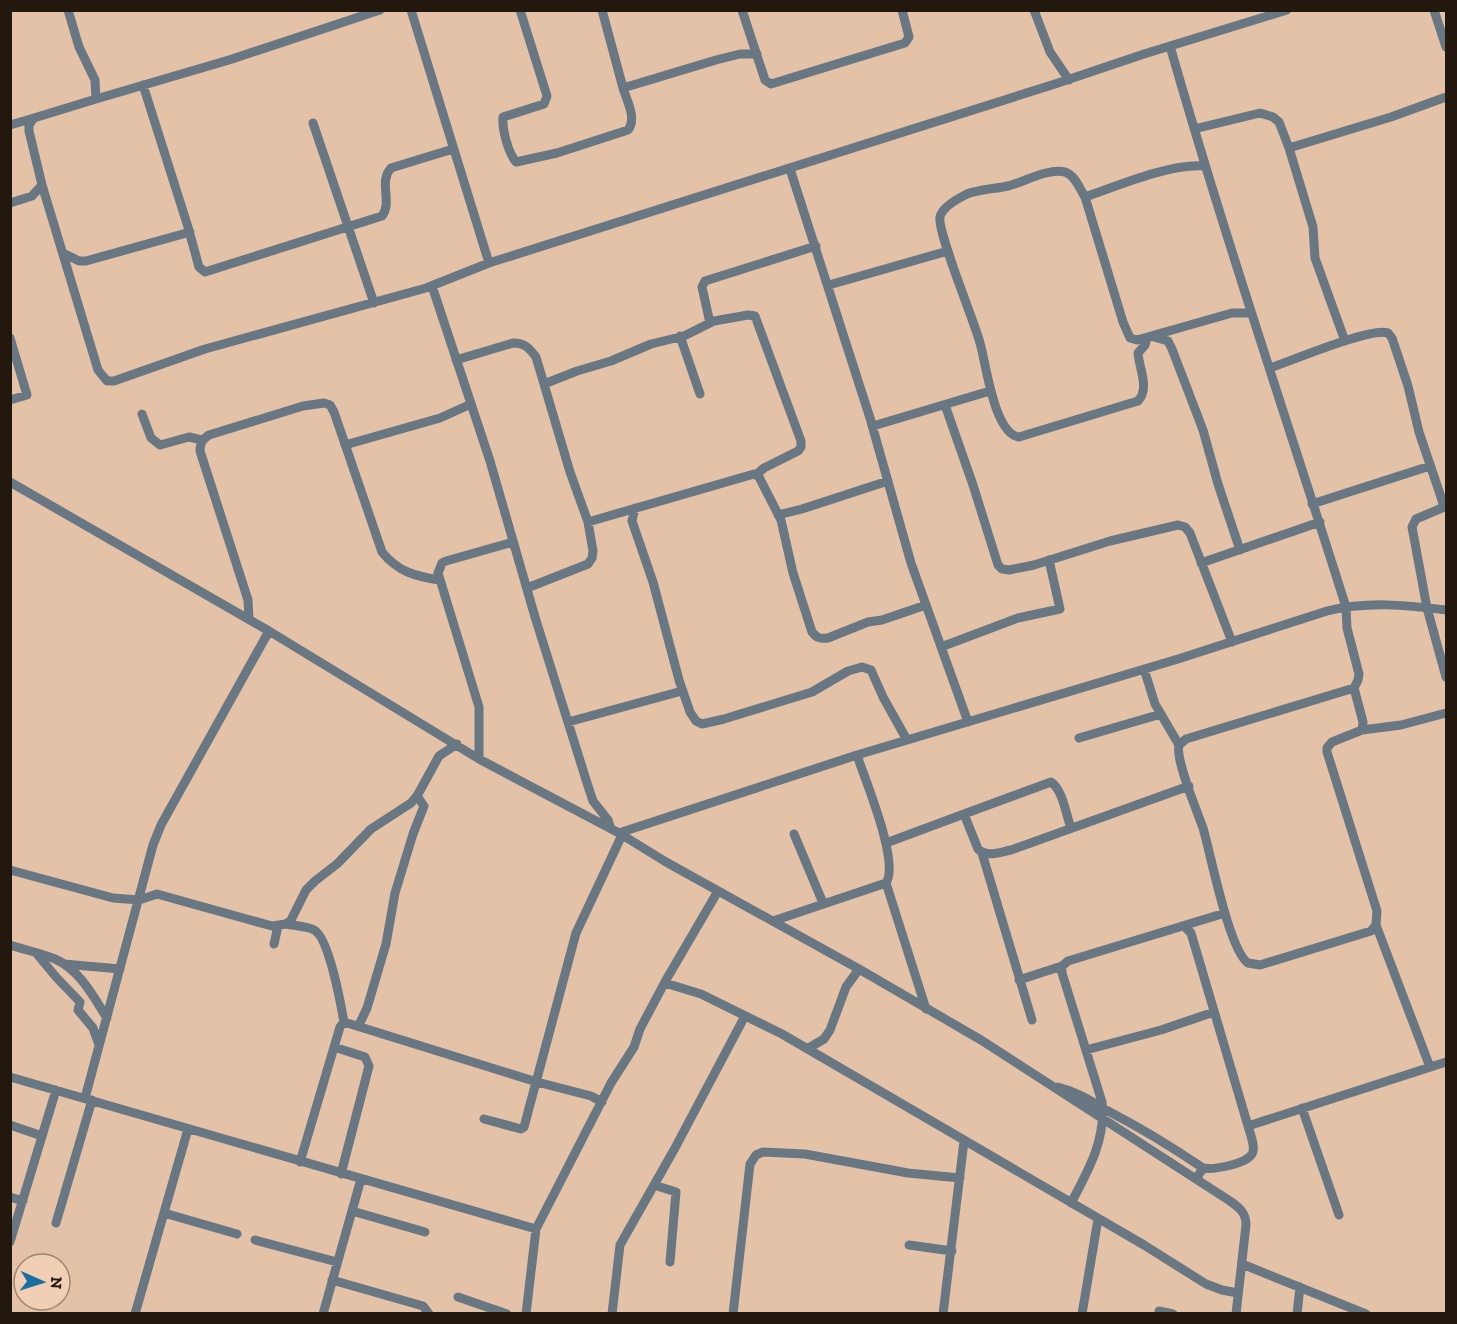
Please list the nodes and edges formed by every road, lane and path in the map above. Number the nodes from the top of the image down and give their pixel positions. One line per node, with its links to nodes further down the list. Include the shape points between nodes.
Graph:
1 (68, 10): 18 (street, via 95,80)
2 (380, 10): 15 (street)
3 (411, 10): 24 (street)
4 (520, 10): 16 (street, via 548,96 544,104 503,117 514,160 521,162 557,153 628,130 632,118)
5 (602, 10): 16 (street)
6 (742, 10): 13 (street)
7 (902, 10): 13 (street, via 909,37 905,43 771,84 765,80)
8 (1287, 10): 11 (street)
9 (1434, 10): 12 (street)
10 (1037, 12): 14 (street, via 1050,52)
11 (1170, 46): 14 (street); 22 (street)
12 (1446, 47)
13 (757, 54): 16 (street, via 724,58)
14 (1069, 80): 26 (street)
15 (142, 86): 18 (street); 33 (street)
16 (623, 88)
17 (1446, 97): 23 (street)
18 (96, 99): 19 (street)
19 (34, 118): 21 (street); 27 (street, via 29,131)
20 (313, 123): 32 (street)
21 (10, 125)
22 (1194, 129): 23 (street, via 1251,113 1265,114 1279,122); 25 (street)
23 (1289, 148): 46 (street, via 1313,227 1315,258)
24 (453, 149): 32 (street, via 387,171 385,214); 37 (street)
25 (1204, 166): 29 (street, via 1149,176); 41 (street)
26 (790, 169): 34 (street); 37 (street)
27 (42, 185): 28 (street); 30 (street)
28 (32, 196): 30 (street); 31 (street)
29 (1085, 197): 35 (street, via 1066,172 968,194 940,214); 44 (street, via 1130,338)
30 (47, 201): 36 (street)
31 (10, 202)
32 (348, 228): 33 (street, via 205,272 199,267); 40 (street)
33 (190, 232): 36 (street, via 86,261)
34 (816, 246): 38 (street); 42 (street, via 705,280 702,287)
35 (948, 251): 38 (street); 50 (street, via 975,322)
36 (63, 254): 40 (street, via 98,370 107,381 205,349)
37 (489, 263): 39 (street)
38 (829, 285): 56 (street)
39 (432, 286): 40 (street); 47 (street)
40 (374, 303)
41 (1250, 313): 44 (street, via 1232,313); 48 (street)
42 (710, 323): 43 (street); 60 (street, via 755,316 801,441 798,451)
43 (681, 336): 49 (street); 51 (street)
44 (1150, 337): 50 (street, via 1138,353 1143,392 1138,401 1128,405 1018,437 1009,432 1001,419); 71 (street, via 1167,341 1172,349 1203,430)
45 (10, 338): 52 (street, via 27,395)
46 (1345, 341): 48 (street); 59 (street, via 1379,332 1392,338)
47 (456, 360): 49 (street, via 521,343 536,357); 53 (street)
48 (1270, 368): 63 (street)
49 (544, 384): 68 (street)
50 (990, 391): 54 (street)
51 (700, 394)
52 (10, 400)
53 (471, 404): 58 (street, via 440,418); 70 (street)
54 (945, 405): 56 (street); 72 (street, via 998,565 1009,570)
55 (142, 414): 57 (street, via 151,438 160,445 189,437)
56 (873, 426): 61 (street)
57 (202, 440): 58 (street, via 293,409 324,403 334,412); 80 (street, via 200,451 248,600)
58 (345, 445): 74 (street, via 382,552 405,571)
59 (1430, 466): 63 (street); 78 (street, via 1442,496 1442,508 1412,524)
60 (756, 475): 64 (street, via 747,474); 66 (street)
61 (888, 481): 66 (street); 76 (street, via 905,547)
62 (10, 482): 80 (street)
63 (1312, 504): 69 (street)
64 (635, 508): 65 (street); 67 (street)
65 (615, 514): 67 (street); 68 (street)
66 (778, 515): 76 (street, via 816,637 828,638)
67 (632, 521): 87 (street, via 653,582)
68 (588, 522): 75 (street, via 593,551 588,564)
69 (1320, 522): 71 (street); 77 (street)
70 (513, 542): 74 (street, via 446,561 439,567); 75 (street)
71 (1240, 550): 73 (street)
72 (1049, 560): 73 (street, via 1178,525 1190,533); 83 (street, via 1060,607 1057,611 1018,618)
73 (1201, 563): 82 (street)
74 (439, 580): 98 (street, via 478,707)
75 (526, 588): 90 (street)
76 (926, 605): 83 (street)
77 (1346, 607): 78 (street, via 1389,604); 82 (street); 86 (street, via 1347,628 1359,674)
78 (1427, 608): 79 (street); 85 (street)
79 (1446, 610)
80 (249, 619): 81 (street)
81 (269, 631): 95 (street); 110 (street, via 161,825)
82 (1232, 642): 84 (street)
83 (941, 647): 91 (street)
84 (1144, 669): 89 (street); 91 (street)
85 (1446, 677)
86 (1354, 688): 92 (street); 96 (street)
87 (682, 692): 90 (street); 94 (street, via 690,712 702,724 812,692 839,675 867,667)
88 (1446, 713): 92 (street)
89 (1161, 714): 93 (street); 96 (street)
90 (568, 722): 103 (street, via 593,801)
91 (968, 722): 94 (street)
92 (1362, 730): 115 (street, via 1332,742 1327,752 1377,911)
93 (1079, 738)
94 (908, 740): 97 (street)
95 (457, 744): 98 (street); 100 (street, via 439,756)
96 (1179, 745): 99 (street, via 1179,758)
97 (857, 755): 103 (street); 105 (street)
98 (479, 759): 103 (street)
99 (1189, 786): 102 (street); 112 (street)
100 (417, 796): 114 (street, via 371,830 315,881 291,920); 132 (street, via 424,806 395,893 368,1008)
101 (964, 814): 102 (street, via 1051,782 1058,790); 105 (street); 106 (street)
102 (1071, 828): 106 (street, via 1011,850)
103 (617, 832): 109 (street); 140 (street, via 576,933)
104 (794, 834): 111 (street)
105 (886, 843): 108 (street, via 891,872)
106 (982, 853): 124 (street)
107 (10, 870): 110 (street, via 113,898)
108 (886, 883): 111 (street); 126 (street)
109 (718, 891): 113 (street); 125 (street)
110 (139, 900): 114 (street, via 163,895 272,926); 122 (street)
111 (823, 903): 113 (street)
112 (1225, 913): 115 (street, via 1239,953 1253,965 1371,931); 116 (street)
113 (773, 921): 123 (street)
114 (282, 925): 117 (street); 131 (street, via 314,930 320,935 333,969)
115 (1376, 925): 138 (street)
116 (1187, 929): 121 (street); 127 (street)
117 (274, 944)
118 (10, 945): 119 (street)
119 (37, 954): 120 (street); 133 (street, via 80,1002 78,1010 93,1028)
120 (64, 964): 122 (street); 129 (street, via 90,989)
121 (1062, 966): 124 (street); 136 (street)
122 (120, 969): 129 (street)
123 (859, 969): 126 (street); 135 (street, via 846,987 830,1030 824,1039)
124 (1019, 980): 130 (street)
125 (664, 983): 128 (street, via 701,994); 144 (street)
126 (926, 1009): 141 (street)
127 (1214, 1012): 136 (street); 150 (street)
128 (745, 1016): 135 (street); 160 (street)
129 (107, 1018): 133 (street)
130 (1032, 1020)
131 (344, 1022): 132 (street); 134 (street)
132 (358, 1025): 140 (street)
133 (99, 1047): 143 (street)
134 (334, 1047): 154 (street); 156 (street, via 365,1057 369,1066)
135 (807, 1049): 153 (street)
136 (1086, 1050): 145 (street)
137 (1446, 1062): 138 (street)
138 (1430, 1067): 146 (street)
139 (10, 1077): 142 (street)
140 (537, 1082): 144 (street); 147 (street, via 524,1127)
141 (1050, 1085): 145 (street, via 1074,1091); 148 (street)
142 (56, 1090): 143 (street); 152 (street)
143 (88, 1099): 151 (street); 168 (street)
144 (602, 1102): 169 (street)
145 (1103, 1108): 148 (street); 155 (street)
146 (1302, 1108): 150 (street); 166 (street)
147 (484, 1119)
148 (1104, 1120): 159 (street); 163 (street, via 1097,1151)
149 (10, 1125): 152 (street)
150 (1248, 1126): 155 (street, via 1253,1149 1250,1156 1214,1169)
151 (188, 1129): 154 (street); 165 (street)
152 (42, 1136): 162 (street)
153 (964, 1141): 157 (street); 163 (street)
154 (300, 1162): 156 (street)
155 (1203, 1168): 159 (street)
156 (341, 1174): 158 (street)
157 (960, 1178): 175 (street); 191 (street, via 908,1173 805,1154 756,1155 750,1164)
158 (361, 1179): 164 (street); 169 (street)
159 (1196, 1179): 178 (street, via 1246,1216)
160 (654, 1185): 177 (street, via 676,1192); 190 (street, via 620,1245)
161 (10, 1197): 162 (street)
162 (23, 1201): 173 (street)
163 (1071, 1203): 167 (street)
164 (352, 1211): 170 (street); 176 (street)
165 (164, 1213): 171 (street); 185 (street)
166 (1339, 1215)
167 (1098, 1219): 181 (street, via 1206,1284); 193 (street)
168 (56, 1223)
169 (536, 1229): 189 (street)
170 (425, 1232)
171 (237, 1234)
172 (255, 1240): 176 (street)
173 (10, 1242)
174 (909, 1245): 175 (street)
175 (952, 1251): 192 (street)
176 (337, 1262): 179 (street)
177 (670, 1262)
178 (1242, 1264): 180 (street); 181 (street)
179 (332, 1280): 186 (street); 187 (street, via 423,1306)
180 (1300, 1287): 183 (street); 196 (street)
181 (1238, 1293): 195 (street)
182 (458, 1297): 188 (street)
183 (1347, 1309): 197 (street)
184 (1159, 1311): 194 (street)
185 (135, 1314)
186 (322, 1314)
187 (429, 1314)
188 (507, 1314)
189 (526, 1314)
190 (612, 1314)
191 (733, 1314)
192 (943, 1314)
193 (1082, 1314)
194 (1173, 1314)
195 (1236, 1314)
196 (1297, 1314)
197 (1366, 1314)

